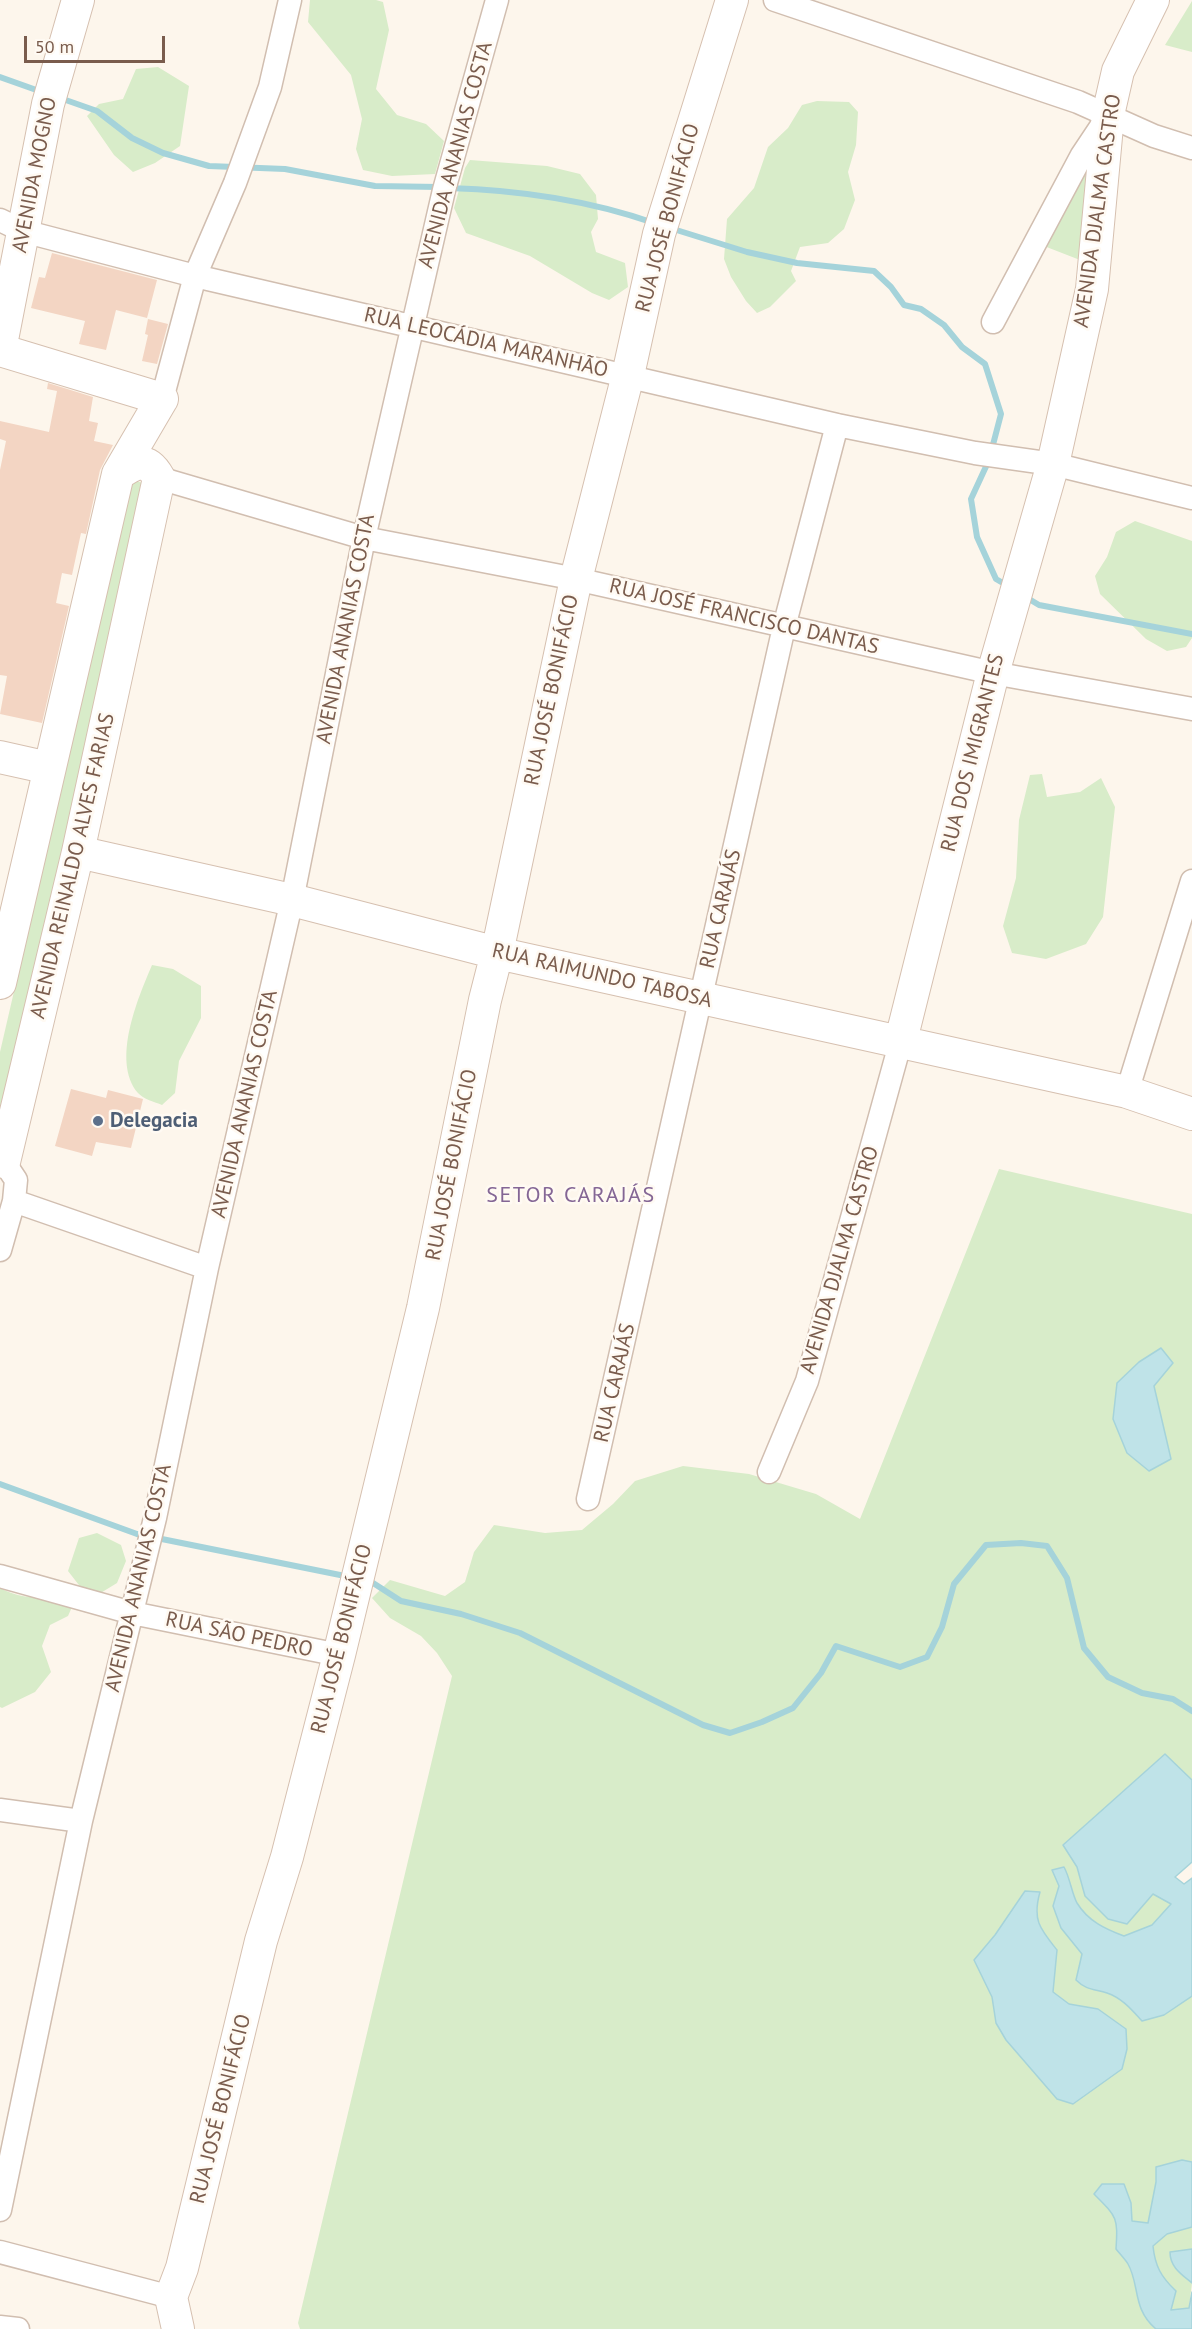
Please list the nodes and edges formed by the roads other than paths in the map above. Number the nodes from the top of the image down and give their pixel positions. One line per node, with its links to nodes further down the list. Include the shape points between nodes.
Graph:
1 (78, 0): 9 (street, AVENIDA MOGNO)
2 (290, 0): 10 (street, AVENIDA REINALDO ALVES FARIAS, via 270,87)
3 (497, 0): 12 (street, AVENIDA ANANIAS COSTA, via 444,190)
4 (732, 0): 14 (street, RUA JOSÉ BONIFÁCIO, via 662,225)
5 (775, 0): 7 (street)
6 (1153, 0): 7 (street, AVENIDA DJALMA CASTRO, via 1118,71)
7 (1108, 115): 8 (street); 11 (street, via 1082,155); 17 (street, AVENIDA DJALMA CASTRO, via 1092,289)
8 (1192, 148)
9 (12, 226): 10 (street, RUA LEOCÁDIA MARANHÃO); 13 (street, AVENIDA MOGNO)
10 (195, 276): 12 (street, RUA LEOCÁDIA MARANHÃO); 15 (street, AVENIDA REINALDO ALVES FARIAS)
11 (993, 322)
12 (412, 327): 14 (street, RUA LEOCÁDIA MARANHÃO); 21 (street, AVENIDA ANANIAS COSTA)
13 (0, 351): 15 (street)
14 (627, 375): 16 (street, RUA LEOCÁDIA MARANHÃO); 22 (street, RUA JOSÉ BONIFÁCIO)
15 (162, 399): 18 (street, AVENIDA REINALDO ALVES FARIAS); 19 (street, AVENIDA REINALDO ALVES FARIAS)
16 (837, 425): 17 (street, RUA LEOCÁDIA MARANHÃO, via 986,455); 23 (street, RUA CARAJÁS)
17 (1053, 464): 20 (street, RUA LEOCÁDIA MARANHÃO); 24 (street, RUA DOS IMIGRANTES)
18 (118, 474): 19 (street, via 143,462 153,467); 27 (street, AVENIDA REINALDO ALVES FARIAS)
19 (159, 478): 21 (street, RUA JOSÉ FRANCISCO DANTAS); 28 (street, AVENIDA REINALDO ALVES FARIAS)
20 (1192, 498)
21 (364, 538): 22 (street, RUA JOSÉ FRANCISCO DANTAS); 30 (street, AVENIDA ANANIAS COSTA)
22 (576, 579): 23 (street, RUA JOSÉ FRANCISCO DANTAS); 31 (street, RUA JOSÉ BONIFÁCIO)
23 (784, 627): 24 (street, RUA JOSÉ FRANCISCO DANTAS); 33 (street, RUA CARAJÁS)
24 (993, 673): 25 (street, RUA JOSÉ FRANCISCO DANTAS); 34 (street, RUA DOS IMIGRANTES)
25 (1192, 709)
26 (0, 757): 27 (street)
27 (49, 768): 32 (street, AVENIDA REINALDO ALVES FARIAS)
28 (78, 852): 30 (street, RUA RAIMUNDO TABOSA); 37 (street, AVENIDA REINALDO ALVES FARIAS)
29 (1192, 881): 35 (street)
30 (292, 900): 31 (street, RUA RAIMUNDO TABOSA); 40 (street, AVENIDA ANANIAS COSTA)
31 (497, 953): 33 (street, RUA RAIMUNDO TABOSA); 45 (street, RUA JOSÉ BONIFÁCIO, via 423,1308)
32 (0, 983)
33 (701, 999): 34 (street, RUA RAIMUNDO TABOSA); 42 (street, RUA CARAJÁS)
34 (900, 1044): 35 (street, RUA RAIMUNDO TABOSA); 41 (street, AVENIDA DJALMA CASTRO, via 807,1381)
35 (1127, 1092): 36 (street, RUA RAIMUNDO TABOSA)
36 (1192, 1114)
37 (2, 1161): 38 (street, AVENIDA REINALDO ALVES FARIAS, via 16,1180)
38 (14, 1201): 39 (street, AVENIDA REINALDO ALVES FARIAS); 40 (street)
39 (0, 1250)
40 (207, 1268): 44 (street, AVENIDA ANANIAS COSTA)
41 (769, 1472)
42 (588, 1499)
43 (0, 1576): 44 (street, RUA SÃO PEDRO)
44 (132, 1613): 45 (street, RUA SÃO PEDRO); 47 (street, AVENIDA ANANIAS COSTA)
45 (339, 1655): 50 (street, RUA JOSÉ BONIFÁCIO, via 261,1941 183,2268)
46 (0, 1810): 47 (street)
47 (81, 1821): 48 (street, AVENIDA ANANIAS COSTA)
48 (0, 2210)
49 (0, 2252): 50 (street)
50 (171, 2297): 53 (street)
51 (0, 2327): 52 (street)
52 (18, 2329)
53 (178, 2329)

